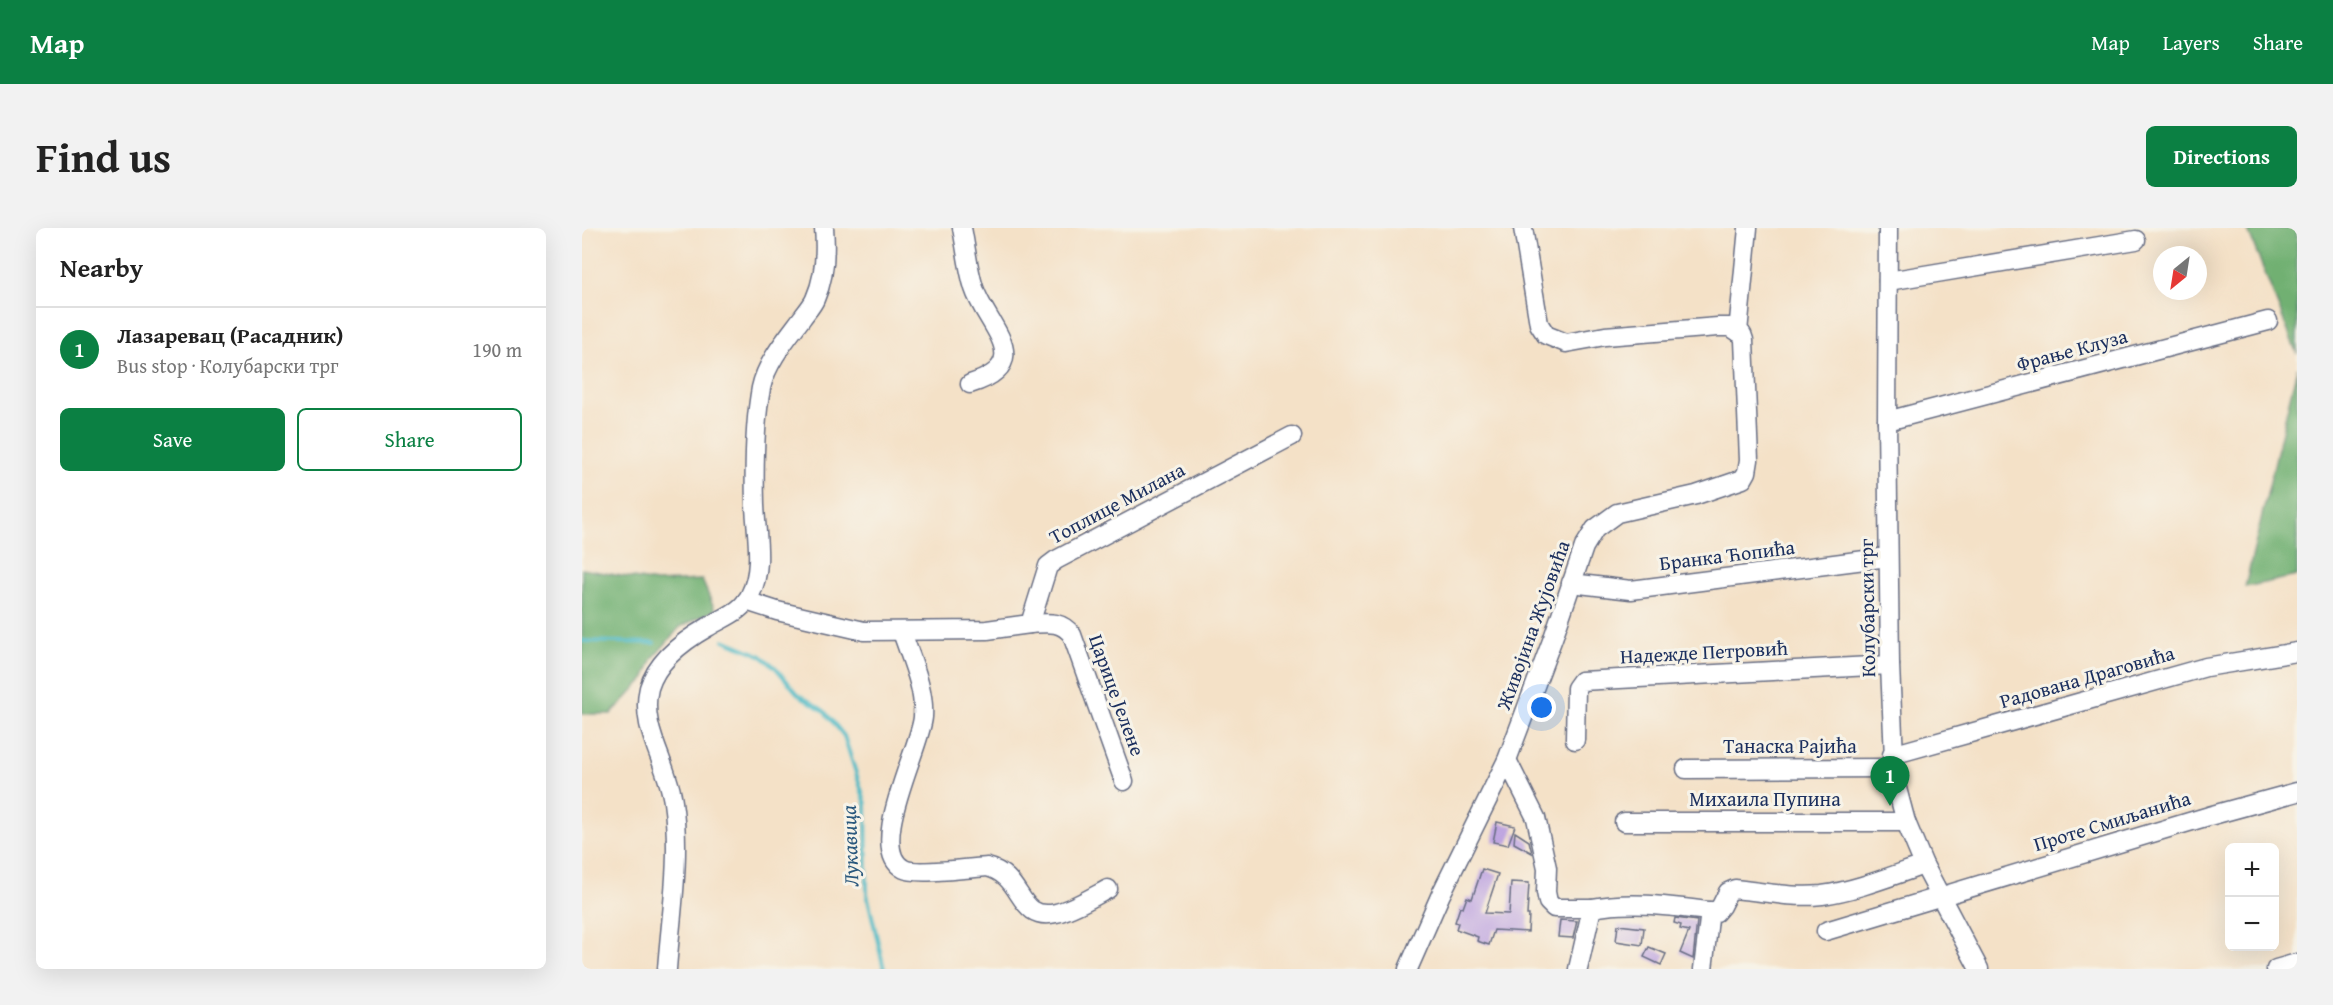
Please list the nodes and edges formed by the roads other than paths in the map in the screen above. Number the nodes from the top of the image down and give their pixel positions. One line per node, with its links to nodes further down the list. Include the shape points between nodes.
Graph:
1 (824, 228): 15 (street, via 826,247 815,301 776,355 762,385 756,420 758,576)
2 (962, 228): 10 (street, via 974,289 1005,348 1002,364 987,379)
3 (1523, 228): 9 (street, via 1539,324 1554,339 1566,344 1605,336 1718,327)
4 (1748, 228): 9 (street)
5 (1888, 228): 7 (street, Колубарски трг)
6 (2136, 240): 7 (street)
7 (1888, 282): 11 (street, Колубарски трг)
8 (2268, 321): 11 (street, Фрање Клуза)
9 (1738, 332): 14 (street, Живојина Жујовића, via 1744,340 1749,460 1743,479 1696,495 1617,513 1595,529)
10 (970, 384)
11 (1887, 420): 13 (street, Колубарски трг)
12 (1292, 436): 16 (street, Топлице Милана, via 1056,560 1048,566)
13 (1888, 557): 14 (street, Бранка Ћопића, via 1631,590); 19 (street, Колубарски трг)
14 (1571, 584): 21 (street, Живојина Жујовића)
15 (746, 601): 17 (street, via 864,631); 35 (street, via 740,609 674,651 650,686 650,731 673,800 676,860)
16 (1030, 624): 17 (street, via 987,630); 24 (street, Царице Јелене, via 1059,623 1072,635)
17 (902, 632): 29 (street, via 919,682 923,708 922,726 898,794 891,849 896,862 908,870 994,869 1010,879 1028,907 1040,914 1064,911)
18 (2297, 652): 22 (street, Радована Драговића, via 2206,667)
19 (1890, 664): 20 (street, Надежде Петровић, via 1581,681 1576,688); 22 (street, Колубарски трг)
20 (1575, 740)
21 (1507, 760): 31 (street, via 1536,818 1547,868 1548,902 1554,908); 36 (street, Живојина Жујовића)
22 (1893, 762): 23 (street, Танаска Рајића); 27 (street, Колубарски трг)
23 (1686, 769)
24 (1124, 781)
25 (2297, 792): 30 (street, Проте Смиљанића)
26 (1624, 822): 27 (street, Михаила Пупина)
27 (1906, 822): 28 (street, Колубарски трг)
28 (1924, 865): 30 (street, Колубарски трг); 32 (street, via 1821,895 1735,889 1728,892 1716,912)
29 (1108, 889)
30 (1942, 898): 33 (street, Проте Смиљанића); 39 (street, Колубарски трг)
31 (1592, 908): 32 (street, via 1639,904); 37 (street)
32 (1710, 911): 38 (street)
33 (1826, 931)
34 (2297, 963): 40 (street)
35 (667, 969)
36 (1408, 969)
37 (1578, 969)
38 (1703, 969)
39 (1979, 969)
40 (2276, 969)

